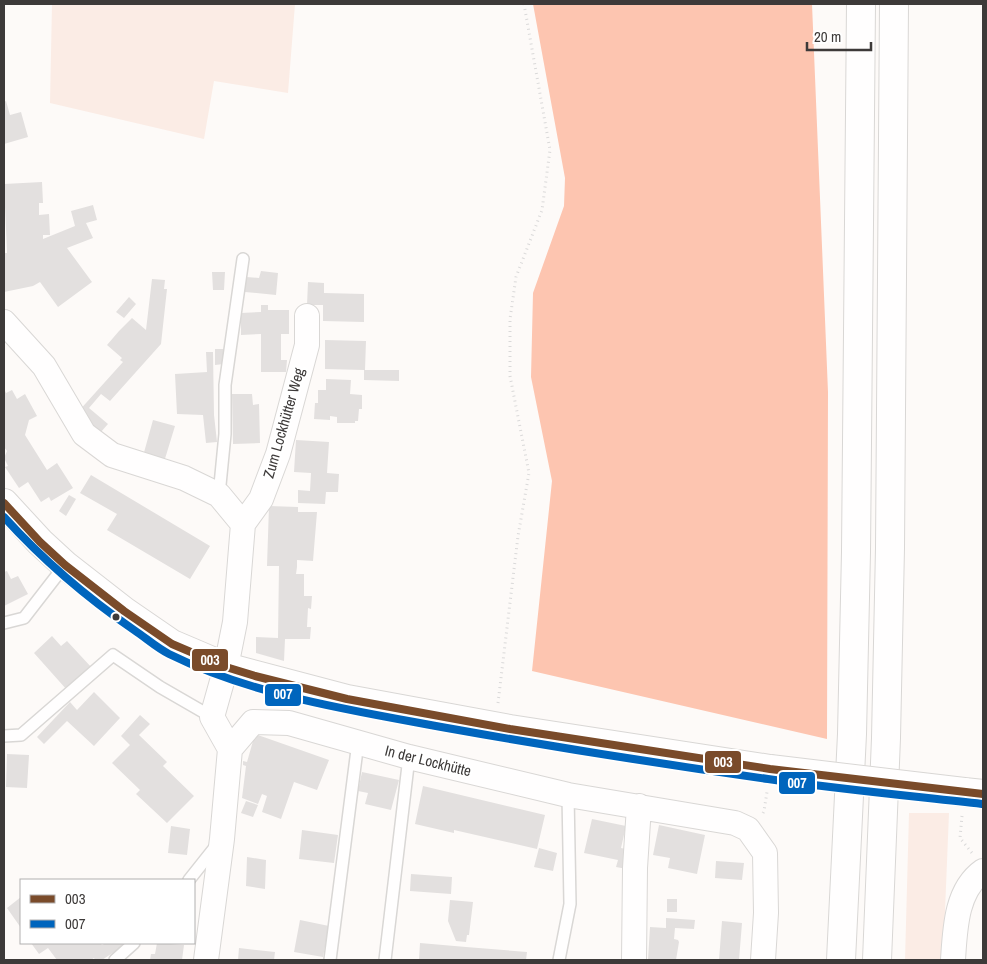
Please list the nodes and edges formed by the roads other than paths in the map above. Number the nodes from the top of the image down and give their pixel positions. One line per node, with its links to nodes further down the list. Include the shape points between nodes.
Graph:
1 (861, 4): 31 (main road, via 856,571)
2 (894, 4): 32 (main road, via 890,548)
3 (243, 260): 6 (lane, via 225,385)
4 (307, 316): 8 (street, Zum Lockhütter Weg, via 306,345 278,454 261,499)
5 (4, 322): 6 (street, via 44,366 84,434 112,455 184,478)
6 (220, 495): 8 (street)
7 (4, 503): 9 (main road)
8 (243, 524): 11 (street, via 236,622)
9 (66, 565): 10 (lane, via 24,618); 11 (main road, via 172,644)
10 (4, 623)
11 (226, 667): 12 (street); 18 (main road, bridge, via 347,699 510,729)
12 (212, 718): 13 (lane, via 113,656 21,735); 15 (street)
13 (4, 736)
14 (358, 742): 15 (street, In der Lockhütte, via 289,723 253,722); 16 (street, In der Lockhütte); 26 (lane)
15 (230, 749): 20 (street)
16 (409, 757): 17 (street, In der Lockhütte); 27 (lane)
17 (568, 795): 19 (street, In der Lockhütte); 28 (lane, via 570,904)
18 (970, 799)
19 (639, 806): 29 (street); 30 (street, In der Lockhütte, via 735,823 748,829 765,853 766,913)
20 (222, 839): 22 (lane); 25 (street)
21 (977, 876): 33 (street, via 955,926)
22 (190, 879)
23 (133, 944): 24 (lane)
24 (114, 960)
25 (206, 960)
26 (330, 960)
27 (385, 960)
28 (559, 960)
29 (634, 960)
30 (762, 960)
31 (841, 960)
32 (877, 960)
33 (953, 960)

